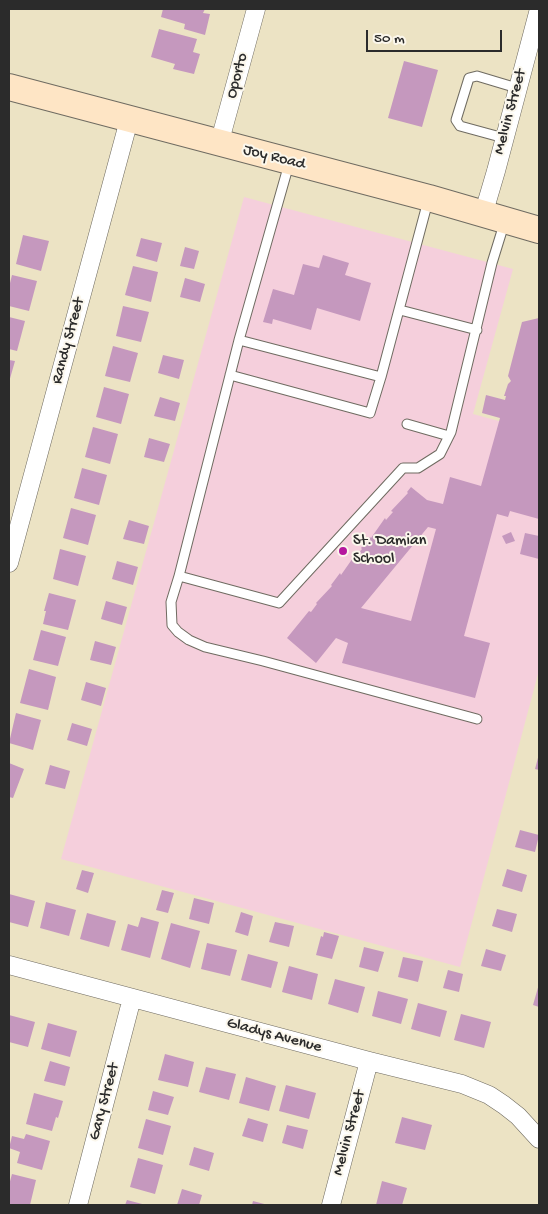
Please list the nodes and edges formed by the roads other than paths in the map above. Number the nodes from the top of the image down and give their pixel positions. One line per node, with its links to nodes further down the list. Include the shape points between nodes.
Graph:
1 (256, 9): 7 (street, Oporto)
2 (539, 9): 4 (street, Melvin Street)
3 (9, 88): 5 (street, Joy Road)
4 (517, 88): 6 (street, Melvin Street); 6 (lane, via 477,76 469,78 456,120 460,126)
5 (128, 120): 7 (street, Joy Road); 19 (street, Randy Street)
6 (504, 138): 10 (street, Melvin Street, via 496,171)
7 (219, 144): 8 (street, Joy Road)
8 (289, 162): 9 (street, Joy Road); 14 (lane)
9 (428, 198): 10 (street, Joy Road); 12 (lane)
10 (494, 218): 11 (street, Joy Road); 13 (lane, via 492,263)
11 (539, 230)
12 (400, 310): 13 (lane); 16 (lane)
13 (477, 330): 18 (lane)
14 (239, 340): 15 (lane); 16 (lane)
15 (230, 376): 16 (lane, via 370,413); 20 (lane)
16 (381, 377)
17 (407, 424): 18 (lane)
18 (449, 436): 20 (lane, via 440,454 418,468 403,468 279,603)
19 (9, 563)
20 (179, 576): 21 (lane, via 171,602 172,625 189,640 205,647)
21 (477, 719)
22 (9, 965): 23 (street, Gladys Avenue)
23 (132, 998): 24 (street, Gladys Avenue); 26 (street, Gary Street)
24 (369, 1061): 25 (street, Gladys Avenue, via 462,1084 497,1100); 27 (street, Melvin Street)
25 (536, 1128)
26 (78, 1205)
27 (331, 1205)

